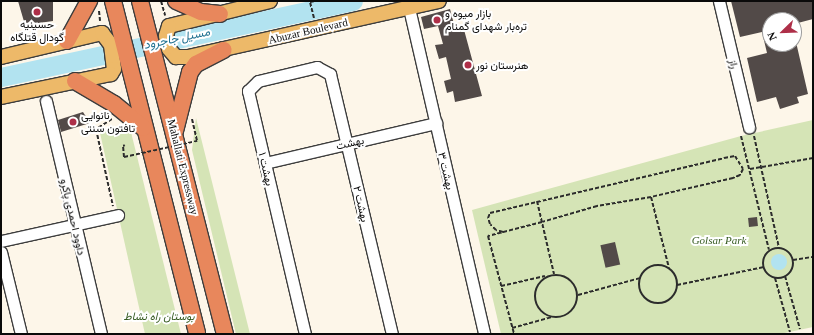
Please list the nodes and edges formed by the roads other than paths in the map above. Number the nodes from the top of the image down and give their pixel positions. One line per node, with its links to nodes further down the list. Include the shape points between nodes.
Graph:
1 (113, 1): 11 (highway)
2 (140, 1): 22 (highway, Mahallati Expressway)
3 (176, 1): 9 (highway, via 201,12)
4 (270, 1): 9 (main road)
5 (439, 1): 8 (main road, Abuzar Boulevard)
6 (719, 1): 21 (street, راز)
7 (92, 5): 10 (highway)
8 (409, 8): 12 (main road, Abuzar Boulevard); 19 (street, بهشت ۳)
9 (220, 14): 12 (main road, Abuzar Boulevard, via 168,23 167,43 176,57)
10 (67, 41): 11 (main road, via 101,28); 13 (main road)
11 (117, 43): 14 (highway)
12 (224, 50): 22 (highway, via 196,64 190,72)
13 (1, 57)
14 (117, 64): 16 (main road); 20 (highway)
15 (330, 74): 23 (street, بهشت ۲); 24 (street, بهشت ۱, via 317,67 258,81 248,91)
16 (75, 81): 17 (main road); 20 (highway, via 114,104)
17 (1, 97)
18 (46, 101): 26 (street, داوود احمدی پاکرو)
19 (436, 123): 23 (street, بهشت); 35 (street, بهشت ۳)
20 (144, 128): 31 (highway)
21 (751, 130)
22 (175, 135): 32 (highway, Mahallati Expressway)
23 (347, 144): 24 (street, بهشت); 34 (street, بهشت ۲)
24 (265, 162): 33 (street, بهشت ۱)
25 (117, 215): 26 (street)
26 (75, 225): 27 (street); 30 (street, داوود احمدی پاکرو)
27 (1, 241)
28 (1, 252): 29 (street)
29 (21, 334)
30 (101, 334)
31 (197, 334)
32 (226, 334)
33 (305, 334)
34 (392, 334)
35 (484, 334)

